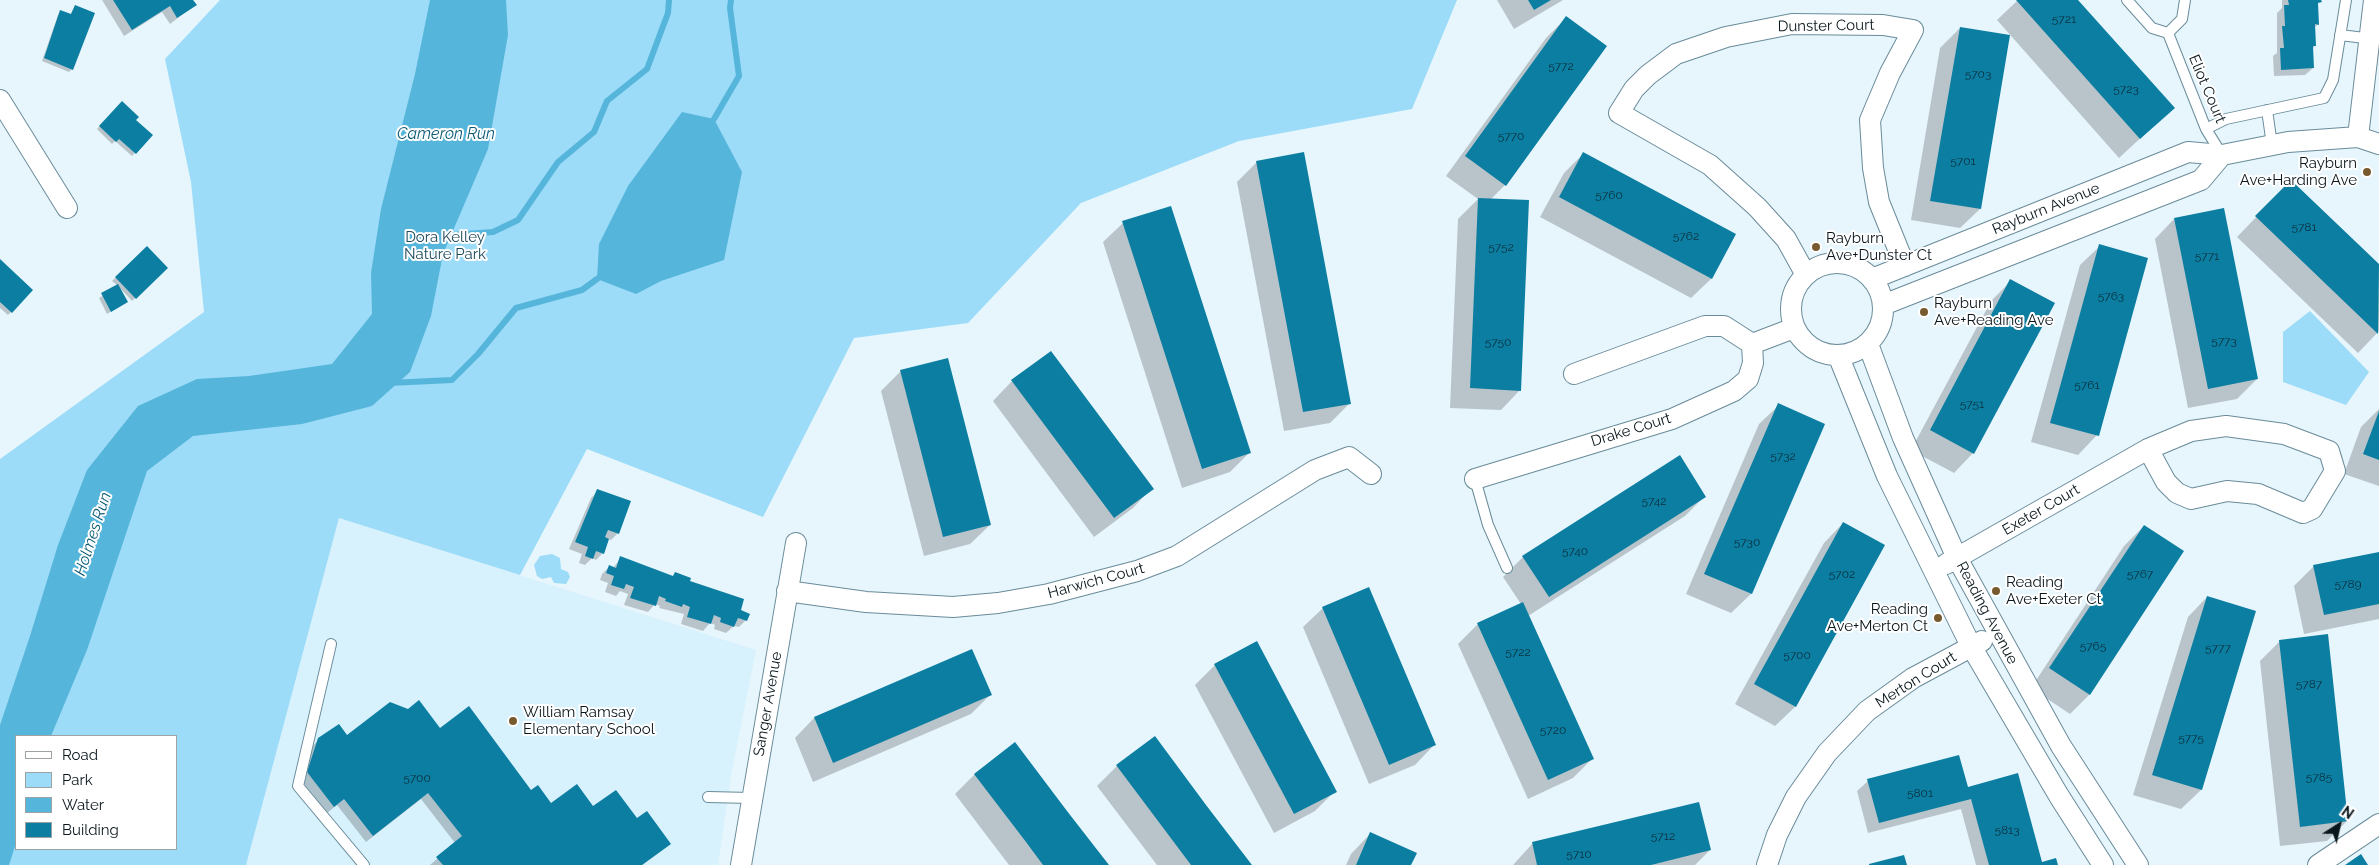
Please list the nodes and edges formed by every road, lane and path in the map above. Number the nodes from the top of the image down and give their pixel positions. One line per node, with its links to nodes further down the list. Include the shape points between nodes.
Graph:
1 (2127, 0): 5 (lane, via 2152,28)
2 (2185, 0): 5 (lane, via 2182,20)
3 (2346, 0): 6 (lane)
4 (2374, 0): 7 (street)
5 (2168, 33): 10 (lane, Eliot Court)
6 (2340, 35): 7 (lane); 9 (lane, via 2333,80 2324,98)
7 (2374, 39): 11 (street)
8 (0, 100): 15 (street)
9 (2266, 110): 10 (lane, via 2226,119); 13 (lane)
10 (2206, 129): 14 (lane, Eliot Court)
11 (2358, 137): 12 (street, Rayburn Avenue); 13 (street, Rayburn Avenue)
12 (2379, 144)
13 (2272, 145): 14 (street, Rayburn Avenue)
14 (2222, 155): 16 (street, Rayburn Avenue, via 2188,152); 19 (street, Rayburn Avenue, via 2201,180)
15 (67, 208)
16 (1904, 266): 17 (street, Dunster Court, via 1879,202 1870,120 1912,30 1883,25 1792,24 1726,36 1676,54 1634,88 1619,113 1710,165 1786,238); 18 (street, Rayburn Avenue)
17 (1806, 275): 18 (street, via 1833,263 1847,264); 20 (street, via 1792,299)
18 (1872, 279): 19 (street, via 1880,291)
19 (1883, 306): 22 (street, via 1877,333)
20 (1794, 328): 21 (street); 23 (street, via 1813,349)
21 (1752, 344): 24 (street, via 1724,326 1705,326); 27 (street, Drake Court, via 1753,362 1748,379 1734,391 1672,419)
22 (1868, 344): 23 (street, via 1855,352); 29 (street, Reading Avenue, via 1903,438)
23 (1838, 355): 31 (street, Reading Avenue, via 1887,476)
24 (1574, 374)
25 (2148, 449): 25 (street, Exeter Court, via 2191,431 2226,426 2304,440 2329,451 2335,471 2312,509 2303,513 2258,494 2227,491 2191,499 2177,493 2166,482); 29 (street, Exeter Court)
26 (1371, 474): 32 (street, Harwich Court, via 1349,457 1314,470 1177,556 1138,571 1049,594 953,607 866,602)
27 (1474, 479): 30 (lane, via 1488,525)
28 (796, 543): 32 (street, Sanger Avenue)
29 (1957, 558): 31 (street, Exeter Court); 33 (street, Reading Avenue)
30 (1507, 568)
31 (1933, 571): 35 (street, Reading Avenue)
32 (787, 591): 37 (street, Sanger Avenue)
33 (1997, 633): 35 (street, Merton Court); 43 (street, Reading Avenue, via 2061,746)
34 (331, 644): 39 (lane, via 298,786)
35 (1971, 646): 41 (street, Merton Court, via 1913,678 1867,711 1828,753 1796,798 1777,835); 42 (street, Reading Avenue)
36 (708, 797): 37 (lane)
37 (751, 798): 40 (street, Sanger Avenue)
38 (2379, 824): 44 (street)
39 (364, 865)
40 (741, 865)
41 (1768, 865)
42 (2103, 865)
43 (2138, 865)
44 (2318, 865)

